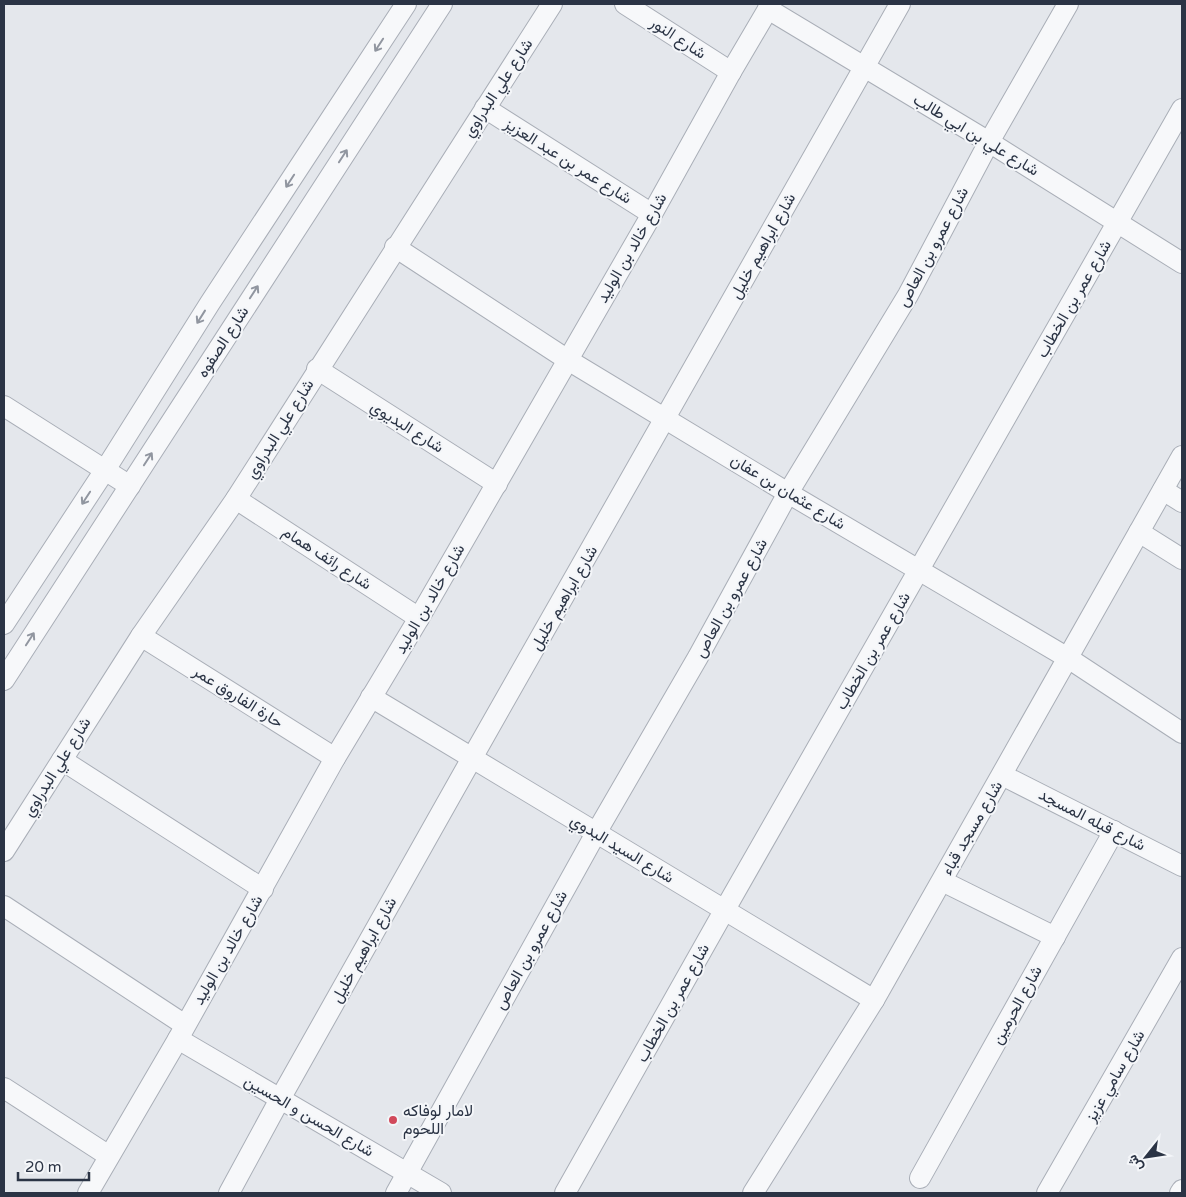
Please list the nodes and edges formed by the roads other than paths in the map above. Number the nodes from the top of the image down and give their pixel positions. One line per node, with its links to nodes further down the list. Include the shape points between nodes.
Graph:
1 (406, 4): 22 (street, شارع الصفوه, one-way to 22)
2 (442, 4): 24 (street, شارع الصفوه, one-way to 2)
3 (552, 4): 10 (street, شارع علي البدراوي)
4 (625, 4): 9 (street, شارع النور)
5 (900, 4): 8 (street, شارع ابراهيم خليل)
6 (1068, 4): 12 (street, شارع عمرو بن العاص)
7 (770, 6): 8 (street, شارع علي بن ابي طالب); 9 (street, شارع خالد بن الوليد)
8 (864, 67): 12 (street, شارع علي بن ابي طالب); 20 (street, شارع ابراهيم خليل)
9 (731, 72): 13 (street, شارع خالد بن الوليد)
10 (485, 108): 13 (street, شارع عمر بن عبد العزيز); 15 (street, شارع علي البدراوي)
11 (1182, 109): 14 (street, شارع عمر بن الخطاب)
12 (989, 142): 14 (street, شارع علي بن ابي طالب); 26 (street, شارع عمرو بن العاص, via 908,294)
13 (652, 214): 17 (street, شارع خالد بن الوليد)
14 (1117, 222): 16 (street, شارع علي بن ابي طالب); 31 (street, شارع عمر بن الخطاب)
15 (396, 247): 17 (street, شارع عثمان بن عفان); 18 (street, شارع علي البدراوي)
16 (1182, 263)
17 (568, 360): 20 (street, شارع عثمان بن عفان); 23 (street, شارع خالد بن الوليد)
18 (317, 369): 23 (street, شارع البديوي); 27 (street, شارع علي البدراوي)
19 (4, 406): 22 (street)
20 (666, 419): 26 (street, شارع عثمان بن عفان); 40 (street, شارع ابراهيم خليل)
21 (1182, 456): 25 (street, شارع مسجد قباء)
22 (104, 470): 24 (street); 33 (street, شارع الصفوه, one-way to 33)
23 (497, 484): 32 (street, شارع خالد بن الوليد)
24 (130, 486): 36 (street, شارع الصفوه, one-way to 24)
25 (1163, 490): 28 (street); 29 (street, شارع مسجد قباء)
26 (788, 493): 31 (street, شارع عثمان بن عفان); 44 (street, شارع عمرو بن العاص)
27 (236, 499): 32 (street, شارع رائف همام); 34 (street, شارع علي البدراوي)
28 (1182, 502)
29 (1139, 532): 30 (street); 35 (street, شارع مسجد قباء)
30 (1182, 559)
31 (919, 570): 35 (street, شارع عثمان بن عفان); 50 (street, شارع عمر بن الخطاب)
32 (419, 618): 37 (street, شارع خالد بن الوليد)
33 (4, 624)
34 (141, 636): 39 (street, حارة الفاروق عمر); 41 (street, شارع علي البدراوي)
35 (1068, 658): 38 (street, شارع عثمان بن عفان); 42 (street, شارع مسجد قباء)
36 (4, 680)
37 (371, 697): 39 (street, شارع خالد بن الوليد); 40 (street, شارع السيد البدوي)
38 (1182, 733)
39 (335, 758): 48 (street, شارع خالد بن الوليد)
40 (472, 758): 44 (street, شارع السيد البدوي); 56 (street, شارع ابراهيم خليل)
41 (62, 760): 45 (street, شارع علي البدراوي); 48 (street)
42 (1002, 775): 43 (street, شارع قبله المسجد); 47 (street, شارع مسجد قباء)
43 (1114, 832): 46 (street, شارع قبله المسجد); 51 (street, شارع الحرمين)
44 (596, 834): 50 (street, شارع السيد البدوي); 58 (street, شارع عمرو بن العاص)
45 (4, 852)
46 (1182, 866)
47 (942, 881): 51 (street); 53 (street, شارع مسجد قباء)
48 (263, 889): 54 (street, شارع خالد بن الوليد)
49 (4, 906): 54 (street, شارع الحسن و الحسين)
50 (724, 911): 53 (street, شارع السيد البدوي); 65 (street, شارع عمر بن الخطاب)
51 (1055, 937): 59 (street, شارع الحرمين)
52 (1182, 958): 67 (street, شارع سامي عزيز)
53 (874, 1000): 66 (street, شارع مسجد قباء)
54 (182, 1032): 56 (street, شارع الحسن و الحسين); 57 (street, شارع خالد بن الوليد)
55 (4, 1088): 57 (street)
56 (280, 1099): 58 (street, شارع الحسن و الحسين); 62 (street, شارع ابراهيم خليل)
57 (109, 1156): 61 (street, شارع خالد بن الوليد)
58 (408, 1174): 63 (street, شارع عمرو بن العاص); 64 (street, شارع الحسن و الحسين)
59 (920, 1178)
60 (1182, 1190): 68 (street)
61 (88, 1193)
62 (229, 1193)
63 (396, 1193)
64 (441, 1193)
65 (565, 1193)
66 (753, 1193)
67 (1047, 1193)
68 (1180, 1193)

